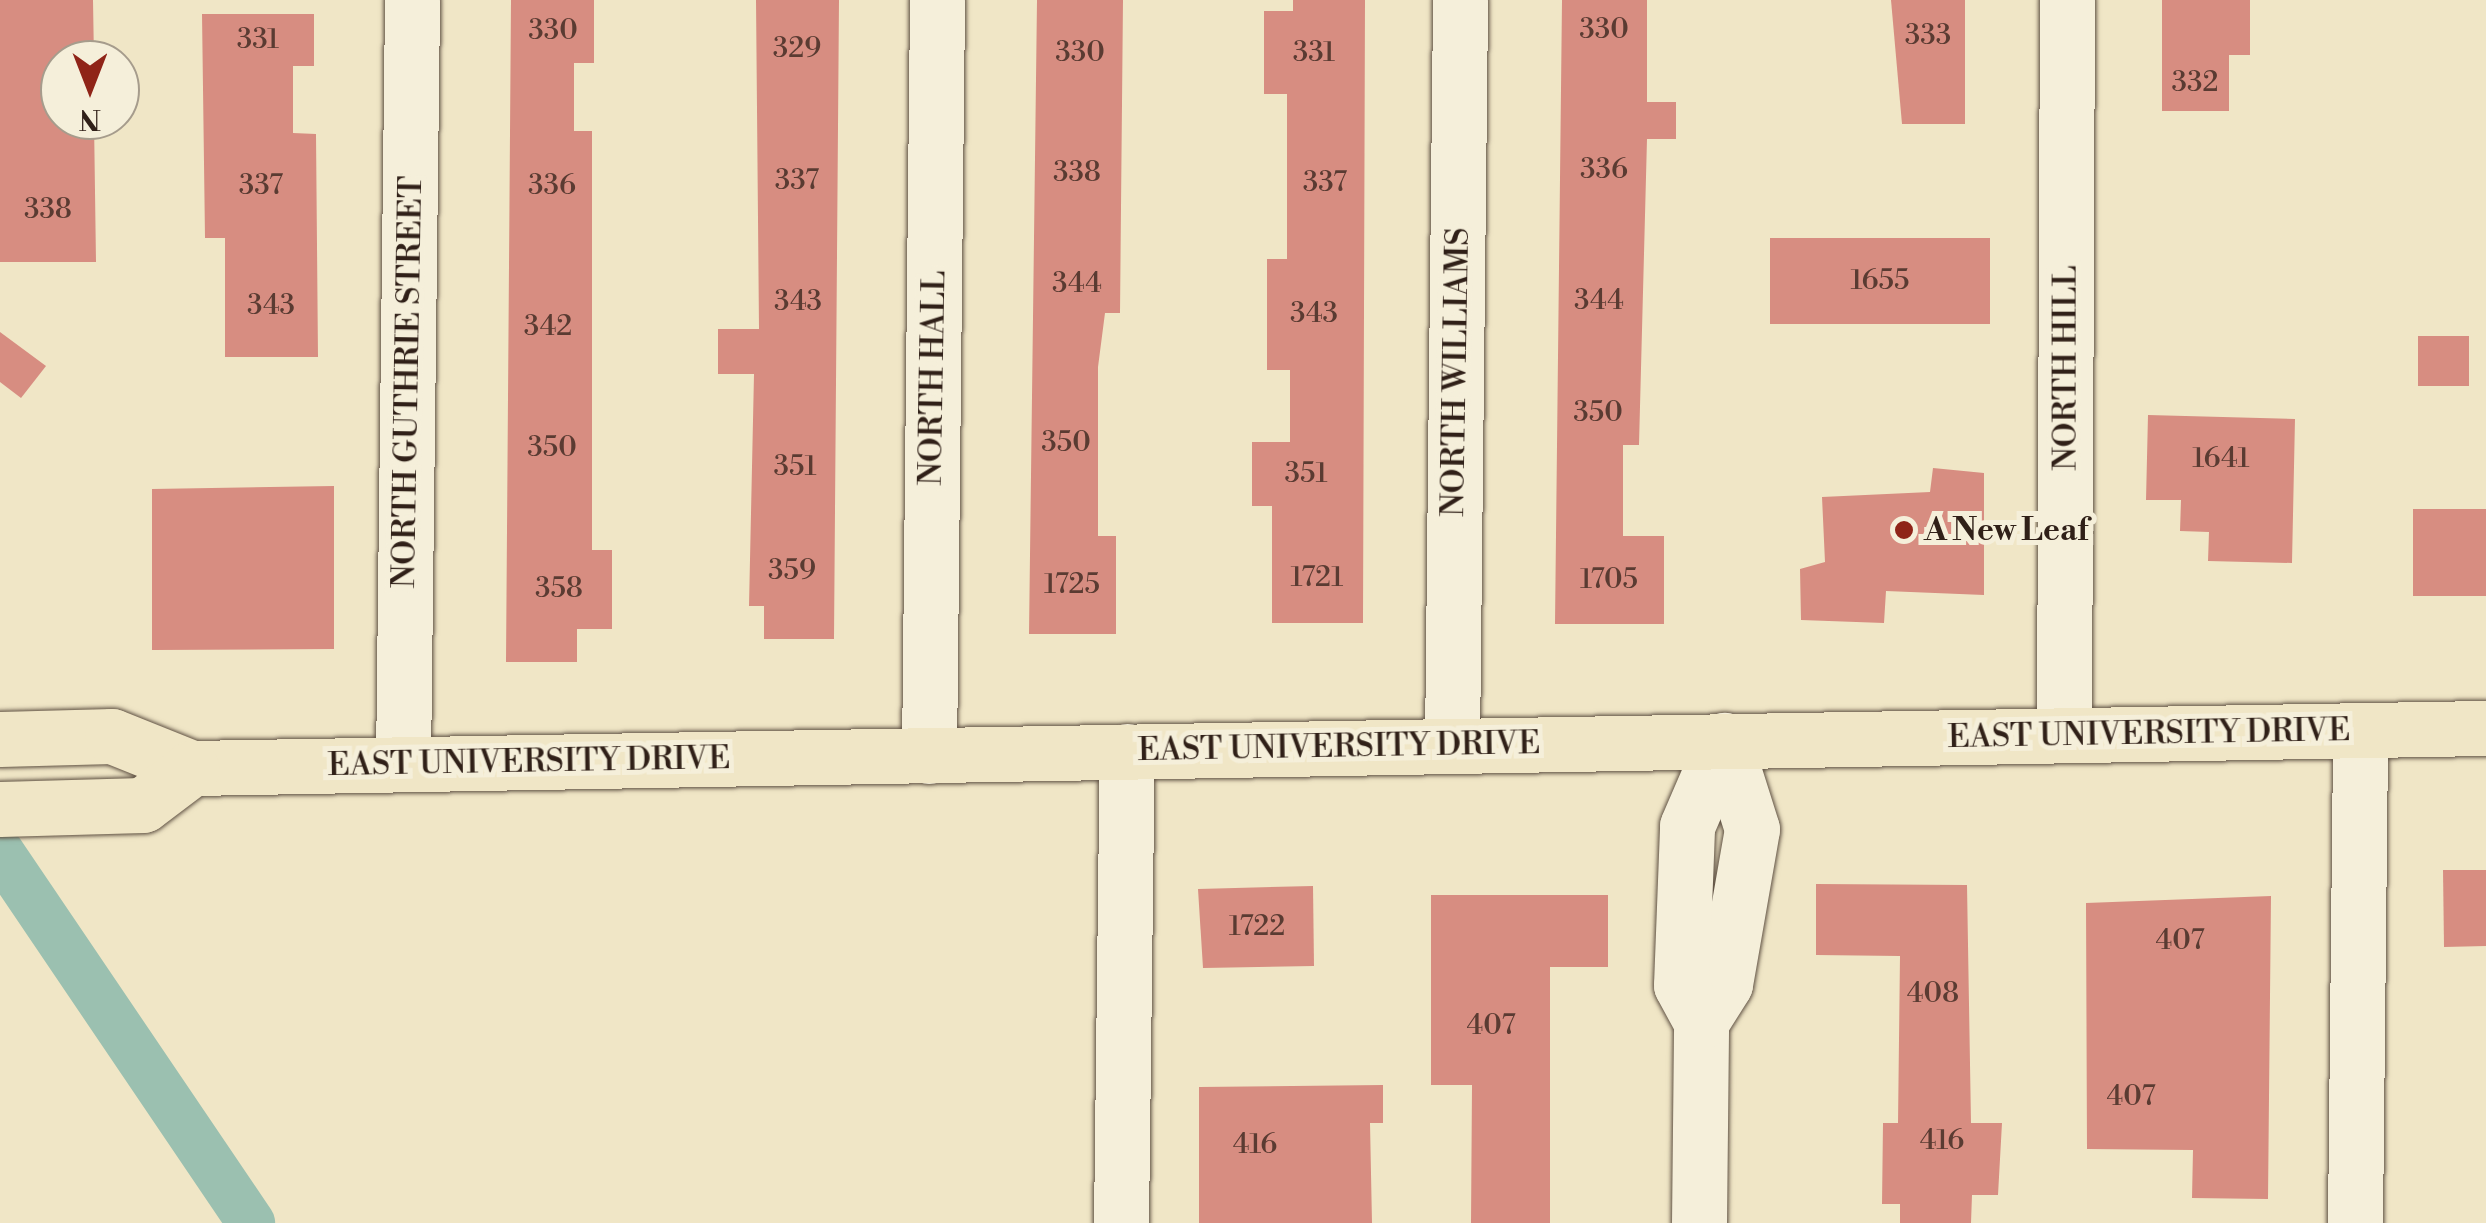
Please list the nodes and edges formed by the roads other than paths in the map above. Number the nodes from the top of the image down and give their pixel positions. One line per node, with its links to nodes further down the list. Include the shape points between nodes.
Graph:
1 (412, 0): 13 (street, NORTH GUTHRIE STREET)
2 (936, 0): 12 (street, NORTH HALL)
3 (1460, 0): 10 (street, NORTH WILLIAMS)
4 (2067, 0): 7 (street, NORTH HILL)
5 (2486, 728): 6 (main road, EAST UNIVERSITY DRIVE)
6 (2360, 731): 7 (main road, EAST UNIVERSITY DRIVE); 18 (street)
7 (2064, 735): 9 (main road, EAST UNIVERSITY DRIVE)
8 (0, 739): 14 (main road, EAST UNIVERSITY DRIVE, via 112,736)
9 (1724, 740): 10 (main road, EAST UNIVERSITY DRIVE); 17 (street, via 1752,829 1725,984 1701,1022)
10 (1452, 745): 11 (main road, EAST UNIVERSITY DRIVE)
11 (1128, 751): 12 (main road, EAST UNIVERSITY DRIVE); 16 (street)
12 (929, 756): 13 (main road, EAST UNIVERSITY DRIVE)
13 (404, 763): 14 (main road, EAST UNIVERSITY DRIVE)
14 (192, 768): 15 (main road, via 143,805)
15 (26, 808)
16 (1121, 1223)
17 (1700, 1223)
18 (2355, 1223)

